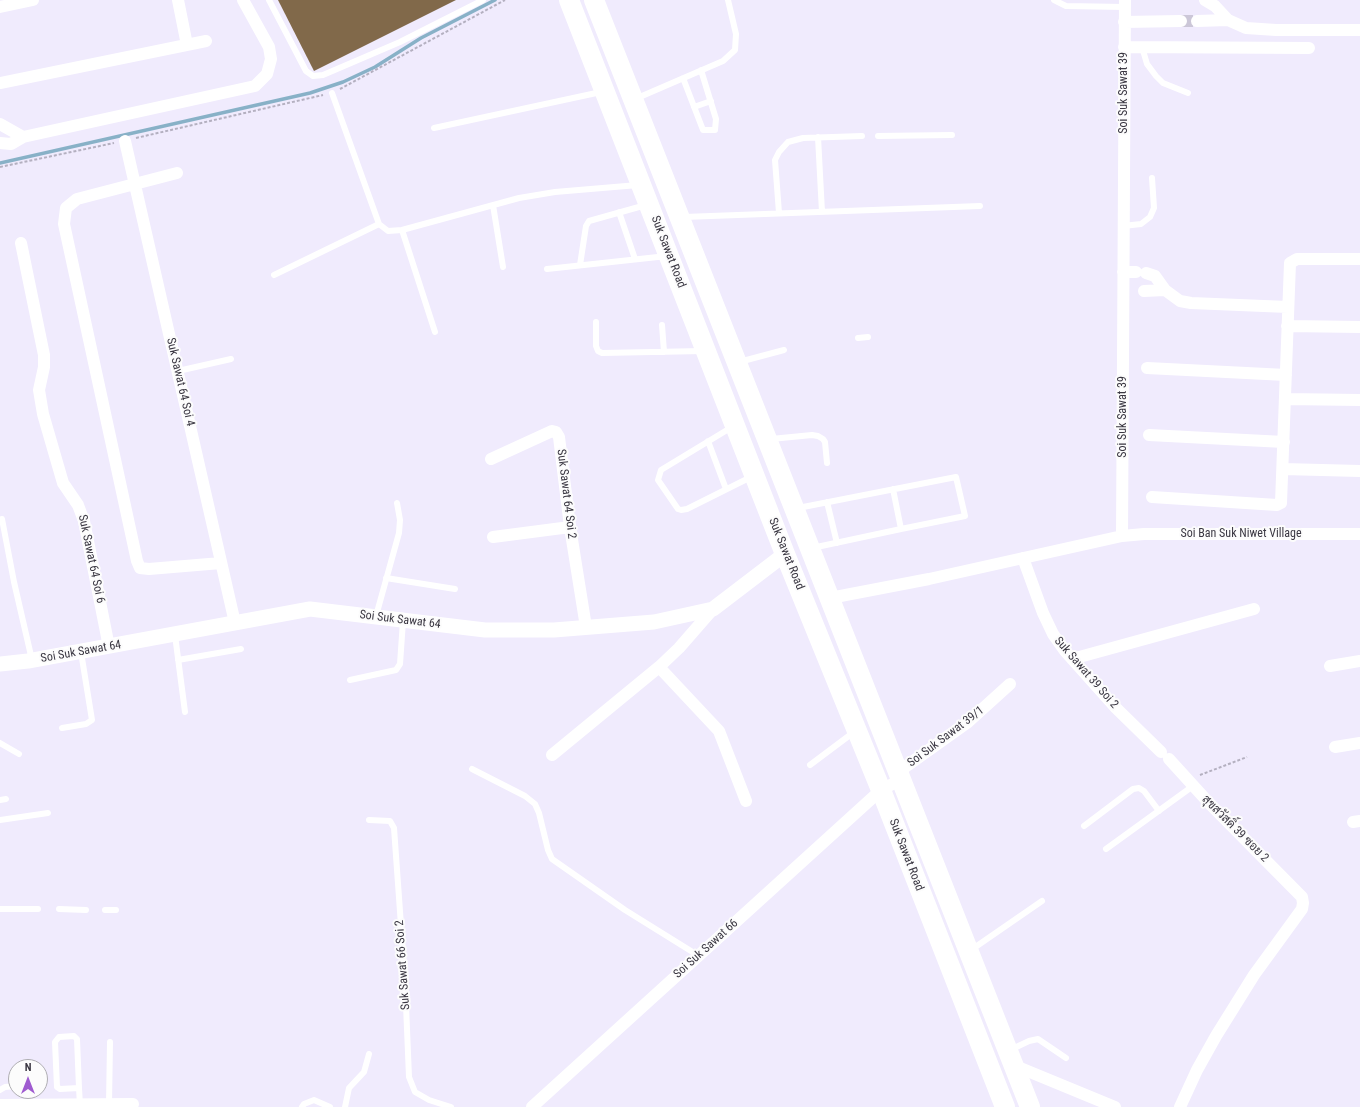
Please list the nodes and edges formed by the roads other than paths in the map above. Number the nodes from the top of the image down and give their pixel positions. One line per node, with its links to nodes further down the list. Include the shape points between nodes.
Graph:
1 (33, 0): 12 (street)
2 (178, 0): 19 (street)
3 (243, 0): 37 (street, via 269,47 271,59 268,74 255,86)
4 (269, 0): 5 (lane, via 306,71 313,76 323,75 400,42)
5 (483, 0)
6 (569, 0): 26 (main road, Suk Sawat Road)
7 (594, 0): 29 (main road, Suk Sawat Road)
8 (728, 0): 23 (lane, via 736,34 735,50 723,60)
9 (1054, 0): 11 (lane, via 1066,6)
10 (1205, 0): 13 (street, via 1216,6)
11 (1125, 4): 16 (street, Soi Suk Sawat 39)
12 (0, 7)
13 (1228, 20): 15 (street); 17 (street, via 1246,28)
14 (1181, 21): 16 (street)
15 (1197, 21)
16 (1124, 22): 20 (street, Soi Suk Sawat 39)
17 (1360, 30)
18 (206, 41): 19 (street)
19 (187, 45): 25 (street)
20 (1124, 47): 21 (street); 53 (street, Soi Suk Sawat 39)
21 (1142, 47): 22 (street); 28 (lane, via 1147,64 1156,76 1163,83)
22 (1309, 48)
23 (701, 70): 24 (lane); 30 (lane)
24 (683, 78): 29 (lane); 31 (lane)
25 (0, 83)
26 (605, 92): 33 (lane); 44 (main road, Suk Sawat Road)
27 (332, 93): 52 (lane)
28 (1188, 93)
29 (634, 100): 51 (main road, Suk Sawat Road)
30 (711, 101): 31 (lane); 31 (lane, via 716,119 715,130 703,130)
31 (694, 107)
32 (0, 124): 37 (street)
33 (434, 128)
34 (952, 135): 36 (lane)
35 (862, 136): 38 (lane)
36 (878, 136)
37 (24, 137): 40 (street, via 10,144)
38 (818, 137): 49 (lane); 50 (lane, via 788,142 779,152 775,160)
39 (125, 140): 43 (street, Suk Sawat 64 Soi 4)
40 (0, 143)
41 (177, 174): 43 (street)
42 (1152, 178): 53 (lane, via 1154,208 1150,217 1140,224)
43 (135, 184): 80 (street, Suk Sawat 64 Soi 4); 110 (street, via 77,199 66,208 64,224 137,561 140,568 148,570)
44 (641, 184): 45 (main road, Suk Sawat Road); 46 (lane, via 555,192)
45 (649, 204): 48 (lane); 56 (main road, Suk Sawat Road)
46 (493, 205): 54 (lane); 60 (lane)
47 (980, 206): 49 (lane)
48 (619, 212): 57 (lane); 59 (lane, via 589,221)
49 (822, 212): 50 (lane)
50 (779, 214): 51 (lane)
51 (680, 217): 78 (main road, Suk Sawat Road)
52 (379, 224): 54 (lane, via 388,231); 63 (lane)
53 (1124, 226): 62 (street, Soi Suk Sawat 39)
54 (402, 230): 71 (lane)
55 (22, 243): 121 (street, Suk Sawat 64 Soi 6, via 44,355 39,390 43,414 63,484 78,505 84,521)
56 (669, 256): 57 (lane); 75 (main road, Suk Sawat Road)
57 (635, 259): 59 (lane)
58 (1360, 259): 66 (street, via 1296,259 1290,263)
59 (580, 265): 61 (lane)
60 (503, 266)
61 (547, 269)
62 (1123, 272): 64 (street, Soi Suk Sawat 39); 65 (street, via 1141,272 1155,276)
63 (274, 275)
64 (1123, 290): 65 (street); 104 (street, Soi Suk Sawat 39)
65 (1165, 290): 66 (street, via 1180,301 1191,303)
66 (1288, 307): 69 (street)
67 (596, 322): 76 (lane, via 596,346 602,353)
68 (662, 325): 76 (lane)
69 (1287, 326): 70 (street); 81 (street)
70 (1360, 326)
71 (435, 332)
72 (868, 337): 73 (lane)
73 (858, 338)
74 (784, 350): 78 (lane)
75 (706, 351): 76 (lane); 84 (main road, Suk Sawat Road)
76 (664, 352)
77 (231, 359): 80 (lane)
78 (737, 363): 86 (main road, Suk Sawat Road)
79 (1147, 368): 81 (street)
80 (178, 371): 110 (street, Suk Sawat 64 Soi 4)
81 (1286, 375): 82 (street)
82 (1285, 399): 83 (street); 88 (street)
83 (1360, 400)
84 (735, 425): 87 (lane); 93 (main road, Suk Sawat Road)
85 (1149, 435): 88 (street)
86 (768, 440): 90 (lane, via 818,436 825,442); 99 (main road, Suk Sawat Road)
87 (708, 441): 94 (lane); 94 (lane, via 661,470 658,480 681,510)
88 (1284, 442): 91 (street)
89 (491, 459): 101 (street, Suk Sawat 64 Soi 2, via 552,431 556,432 559,437)
90 (827, 463)
91 (1283, 469): 92 (street); 96 (street, via 1281,503 1277,505)
92 (1360, 471)
93 (755, 475): 94 (lane); 108 (main road, Suk Sawat Road)
94 (726, 489)
95 (893, 489): 97 (lane); 102 (lane); 102 (lane, via 956,477 965,516)
96 (1152, 497)
97 (827, 502): 99 (lane); 106 (lane)
98 (397, 503): 111 (lane, via 399,533)
99 (795, 509): 107 (main road, Suk Sawat Road)
100 (2, 519): 126 (lane)
101 (570, 527): 105 (street); 119 (street, Suk Sawat 64 Soi 2)
102 (901, 529): 106 (lane)
103 (1360, 534): 104 (street, Soi Ban Suk Niwet Village)
104 (1122, 536): 109 (street)
105 (493, 537)
106 (837, 543): 107 (lane)
107 (811, 549): 113 (main road, Suk Sawat Road)
108 (786, 554): 114 (street, Soi Suk Sawat 64); 135 (main road, Suk Sawat Road)
109 (1023, 558): 113 (street); 124 (street, Suk Sawat 39 Soi 2, via 1053,634)
110 (221, 563): 118 (street, Suk Sawat 64 Soi 4)
111 (386, 578): 112 (lane); 116 (lane)
112 (455, 589)
113 (830, 598): 144 (main road, Suk Sawat Road)
114 (713, 609): 119 (street, Soi Suk Sawat 64, via 654,622); 130 (street)
115 (1254, 609): 124 (street)
116 (375, 618): 117 (street, Soi Suk Sawat 64); 118 (street, Soi Suk Sawat 64, via 310,609)
117 (403, 621): 119 (street, Soi Suk Sawat 64, via 485,630 554,630); 131 (lane, via 400,664 396,670)
118 (235, 622): 120 (street, Soi Suk Sawat 64)
119 (586, 627)
120 (175, 635): 121 (street, Soi Suk Sawat 64); 125 (lane)
121 (109, 647): 123 (street, Soi Suk Sawat 64)
122 (240, 649): 125 (lane)
123 (81, 652): 126 (street, Soi Suk Sawat 64); 134 (lane, via 92,720 86,724)
124 (1072, 659): 141 (street, Suk Sawat 39 Soi 2, via 1116,708)
125 (178, 660): 133 (lane)
126 (32, 661): 128 (street, Soi Suk Sawat 64)
127 (1360, 661): 129 (street)
128 (0, 664)
129 (1330, 666)
130 (659, 667): 140 (street); 147 (street, via 719,731)
131 (350, 680)
132 (1010, 684): 144 (street, Soi Suk Sawat 39/1, via 968,722)
133 (185, 712)
134 (62, 728)
135 (857, 730): 142 (lane); 146 (main road, Suk Sawat Road)
136 (0, 742): 139 (lane)
137 (1360, 743): 138 (street)
138 (1335, 747)
139 (19, 754)
140 (552, 755)
141 (1165, 755): 145 (street, สุขสวัสดิ์ 39 ซอย 2)
142 (810, 765)
143 (472, 769): 162 (lane, via 525,796 535,804 552,859 625,910)
144 (900, 776): 146 (street, Soi Suk Sawat 39/1); 161 (main road, Suk Sawat Road)
145 (1190, 783): 148 (lane); 180 (street, สุขสวัสดิ์ 39 ซอย 2, via 1302,897 1302,909 1254,975 1197,1070)
146 (881, 790): 162 (street, Soi Suk Sawat 66); 177 (main road, Suk Sawat Road)
147 (746, 801)
148 (1159, 811): 152 (lane, via 1144,791 1139,788 1133,789); 153 (lane)
149 (48, 813): 150 (lane)
150 (0, 820)
151 (369, 820): 175 (lane, Suk Sawat 66 Soi 2, via 390,821 394,828 409,1077 415,1092)
152 (1084, 826)
153 (1106, 849)
154 (1042, 901): 161 (lane)
155 (0, 909): 156 (lane)
156 (38, 909)
157 (59, 909): 158 (lane)
158 (86, 910)
159 (105, 910): 160 (lane)
160 (116, 910)
161 (969, 951): 165 (main road, Suk Sawat Road)
162 (699, 956): 176 (street, Soi Suk Sawat 66)
163 (110, 1042): 168 (lane)
164 (369, 1054): 174 (lane, via 364,1072 349,1088)
165 (1011, 1058): 166 (lane, via 1029,1041 1038,1039); 178 (main road, Suk Sawat Road); 179 (street)
166 (1066, 1058)
167 (79, 1088): 167 (lane, via 57,1087 55,1042 59,1037 74,1036 77,1040); 171 (lane)
168 (109, 1104): 169 (street); 171 (street)
169 (132, 1104)
170 (0, 1105): 171 (street)
171 (80, 1105)
172 (302, 1107): 173 (lane, via 314,1100)
173 (330, 1107)
174 (345, 1107)
175 (451, 1107)
176 (532, 1107)
177 (1005, 1107)
178 (1030, 1107)
179 (1115, 1107)
180 (1180, 1107)

